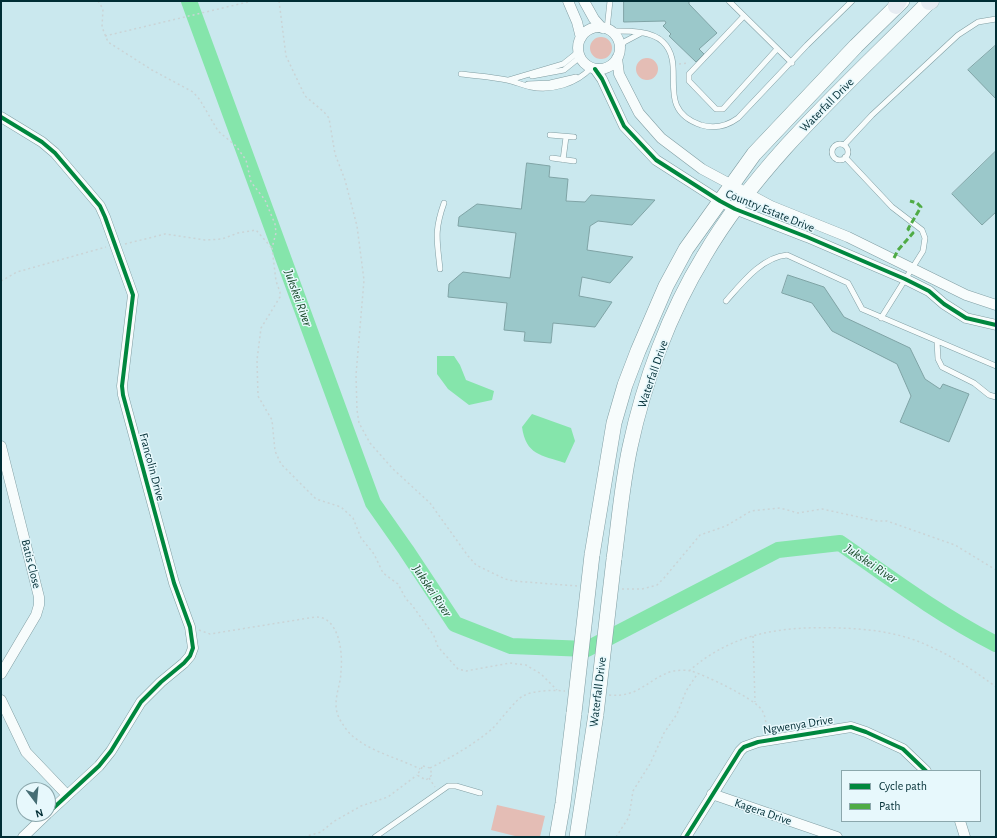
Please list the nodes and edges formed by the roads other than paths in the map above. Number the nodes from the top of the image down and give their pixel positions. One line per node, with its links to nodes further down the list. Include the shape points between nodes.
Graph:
1 (568, 1): 12 (street)
2 (584, 1): 10 (street, via 594,19)
3 (610, 1): 10 (lane)
4 (729, 1): 8 (lane)
5 (852, 1): 16 (lane)
6 (930, 2): 30 (main road, Waterfall Drive, via 790,141)
7 (899, 3): 29 (main road, Waterfall Drive, via 778,128)
8 (744, 16): 13 (lane); 13 (lane, via 689,74 689,81 693,86 716,109 723,109)
9 (996, 19): 24 (lane, via 978,22 958,35 872,115)
10 (607, 29): 11 (lane); 12 (street, via 590,29); 15 (street, via 618,39)
11 (642, 32): 15 (lane, via 628,39 622,45); 16 (lane, via 664,42 673,62 672,78 676,103 688,118 705,126 724,125 738,118)
12 (581, 38): 14 (street)
13 (777, 49): 16 (lane)
14 (579, 54): 17 (street); 19 (lane, via 564,70)
15 (619, 54): 17 (street, via 608,67); 29 (street, Country Estate Drive, via 619,74 639,113 652,130 702,169)
16 (792, 63)
17 (590, 70): 19 (lane, via 552,88); 31 (street, Country Estate Drive, via 602,79 624,126 637,141 656,160)
18 (461, 74): 19 (lane)
19 (508, 80)
20 (1, 117): 50 (street, Francolin Drive, via 55,153 100,206 116,245 133,295 123,395 170,571 190,627 193,648 190,656 144,699 99,766)
21 (550, 135): 22 (lane)
22 (566, 137): 23 (lane); 27 (lane)
23 (574, 138)
24 (844, 145): 25 (lane, via 847,150); 25 (lane, via 835,146 832,153 837,159)
25 (845, 157): 34 (lane, via 892,207 921,229 925,246)
26 (552, 158): 27 (lane)
27 (563, 160): 28 (lane)
28 (574, 161)
29 (731, 184): 30 (street, Country Estate Drive); 31 (main road, Waterfall Drive)
30 (748, 194): 33 (main road, Waterfall Drive); 34 (street, Country Estate Drive)
31 (720, 201): 33 (street, Country Estate Drive); 56 (main road, Waterfall Drive, bridge, via 686,249 666,286 638,350 614,423 592,555 564,803)
32 (444, 203): 35 (lane, via 436,232)
33 (735, 209): 36 (street, Country Estate Drive); 57 (main road, Waterfall Drive, bridge, via 682,295 656,358 630,447 596,714)
34 (913, 267): 36 (lane); 38 (street, Country Estate Drive, via 966,294)
35 (440, 269)
36 (905, 279): 39 (lane); 40 (street, Country Estate Drive, via 929,291 958,313 973,320)
37 (726, 301): 39 (lane, via 767,262 787,255 848,283 860,307)
38 (996, 305)
39 (881, 318): 41 (lane)
40 (996, 325)
41 (937, 341): 42 (lane); 43 (lane, via 938,359 942,367 974,383 988,395)
42 (996, 366)
43 (996, 397)
44 (1, 446): 45 (street, Batis Close, via 32,565 39,605 36,615)
45 (1, 674)
46 (1, 700): 50 (street, via 26,752)
47 (925, 770): 49 (street, Ngwenya Drive, via 903,749 851,727 767,740 744,747)
48 (480, 793): 55 (lane, via 452,786 439,792)
49 (712, 794): 58 (street, Ngwenya Drive); 59 (street, Kagera Drive)
50 (66, 795): 51 (street, Francolin Drive)
51 (56, 806)
52 (39, 822): 54 (street, Francolin Drive)
53 (960, 822): 60 (street)
54 (23, 837)
55 (375, 837)
56 (557, 837)
57 (577, 837)
58 (686, 837)
59 (837, 837)
60 (965, 837)

